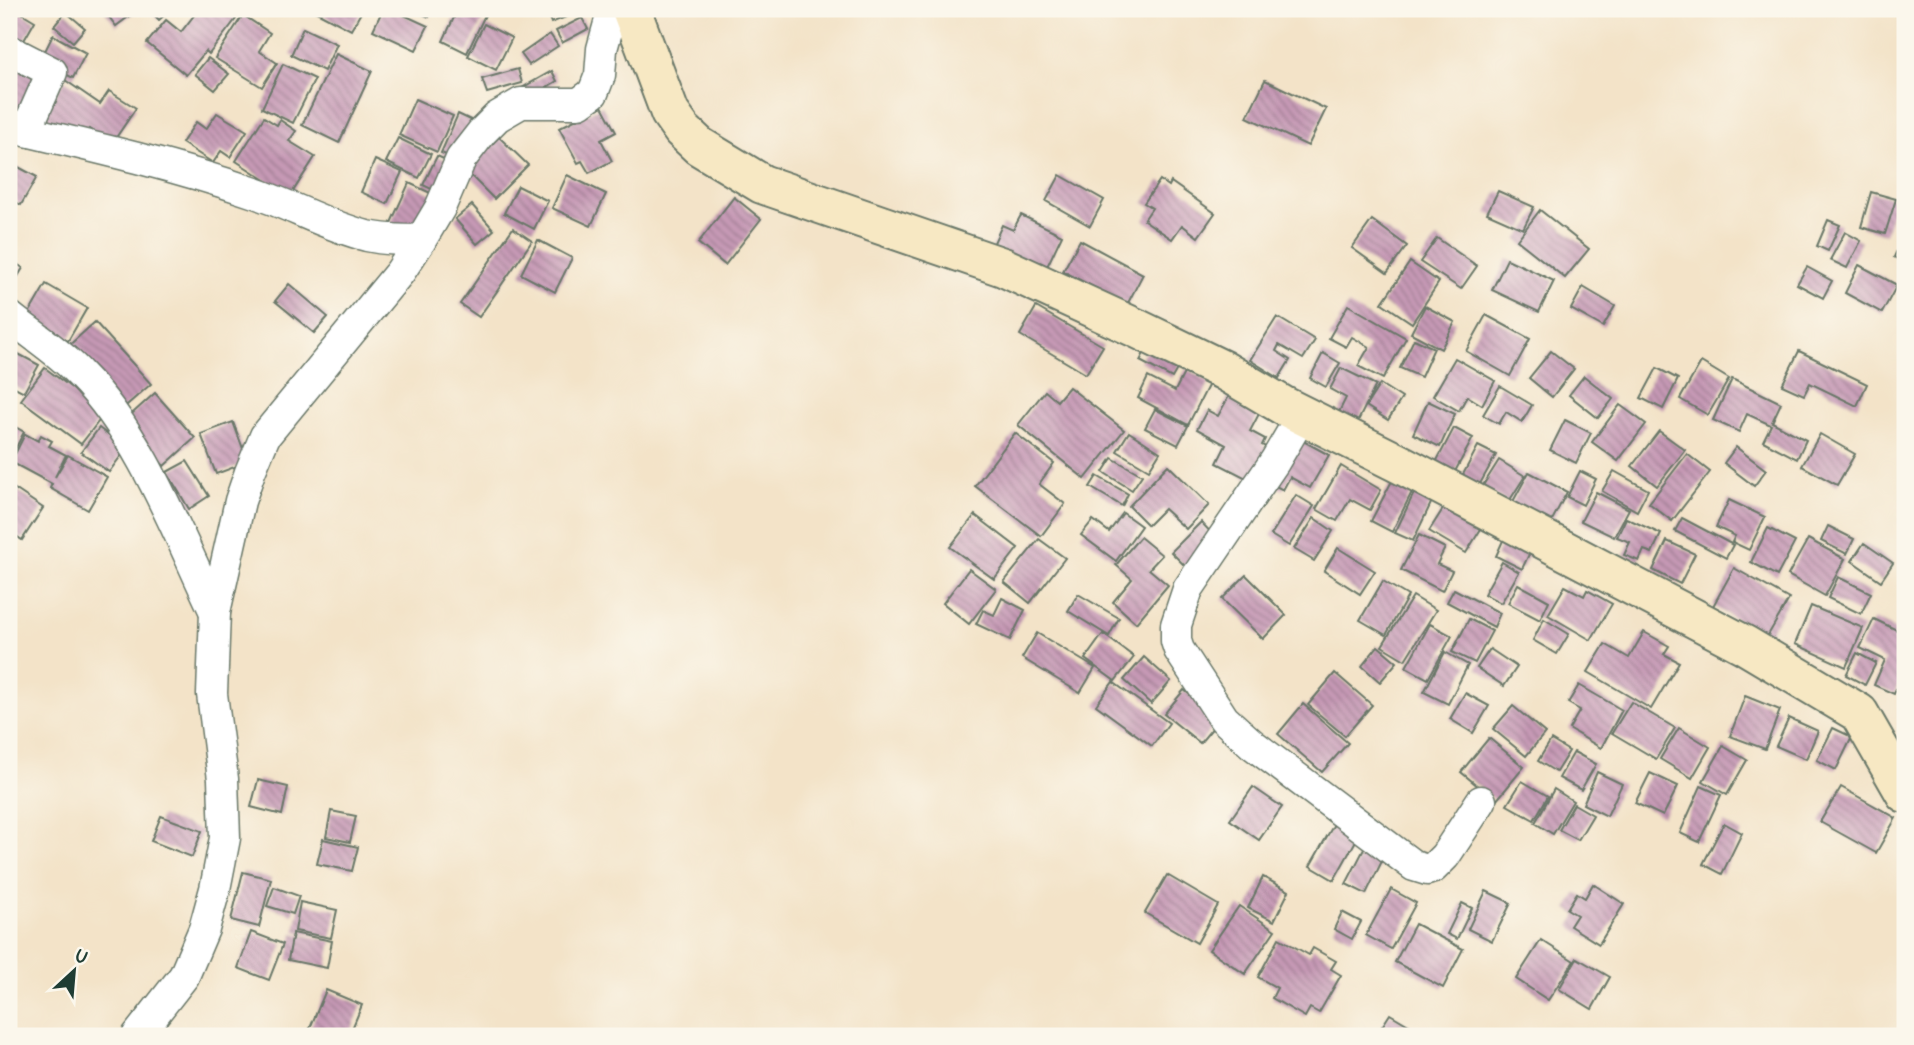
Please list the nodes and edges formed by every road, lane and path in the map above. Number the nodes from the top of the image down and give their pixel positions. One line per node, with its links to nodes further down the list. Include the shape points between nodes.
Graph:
1 (613, 9): 5 (street, via 593,93 579,103 521,103 497,117 461,159)
2 (631, 9): 7 (street, via 670,113 699,146 762,184 1003,267 1223,370)
3 (9, 50): 4 (street, via 52,72)
4 (18, 129): 5 (street, via 182,170 369,236)
5 (421, 240): 8 (street, via 265,436 240,500)
6 (9, 316): 8 (street, via 80,373 124,431)
7 (1302, 415): 9 (street, via 1745,645 1842,701 1869,727); 10 (street, via 1197,574 1178,613 1175,633 1180,650 1224,719 1421,870 1433,868 1445,856)
8 (215, 612): 11 (street, via 212,694 225,838 204,929 184,976)
9 (1905, 793)
10 (1481, 801)
11 (137, 1036)

